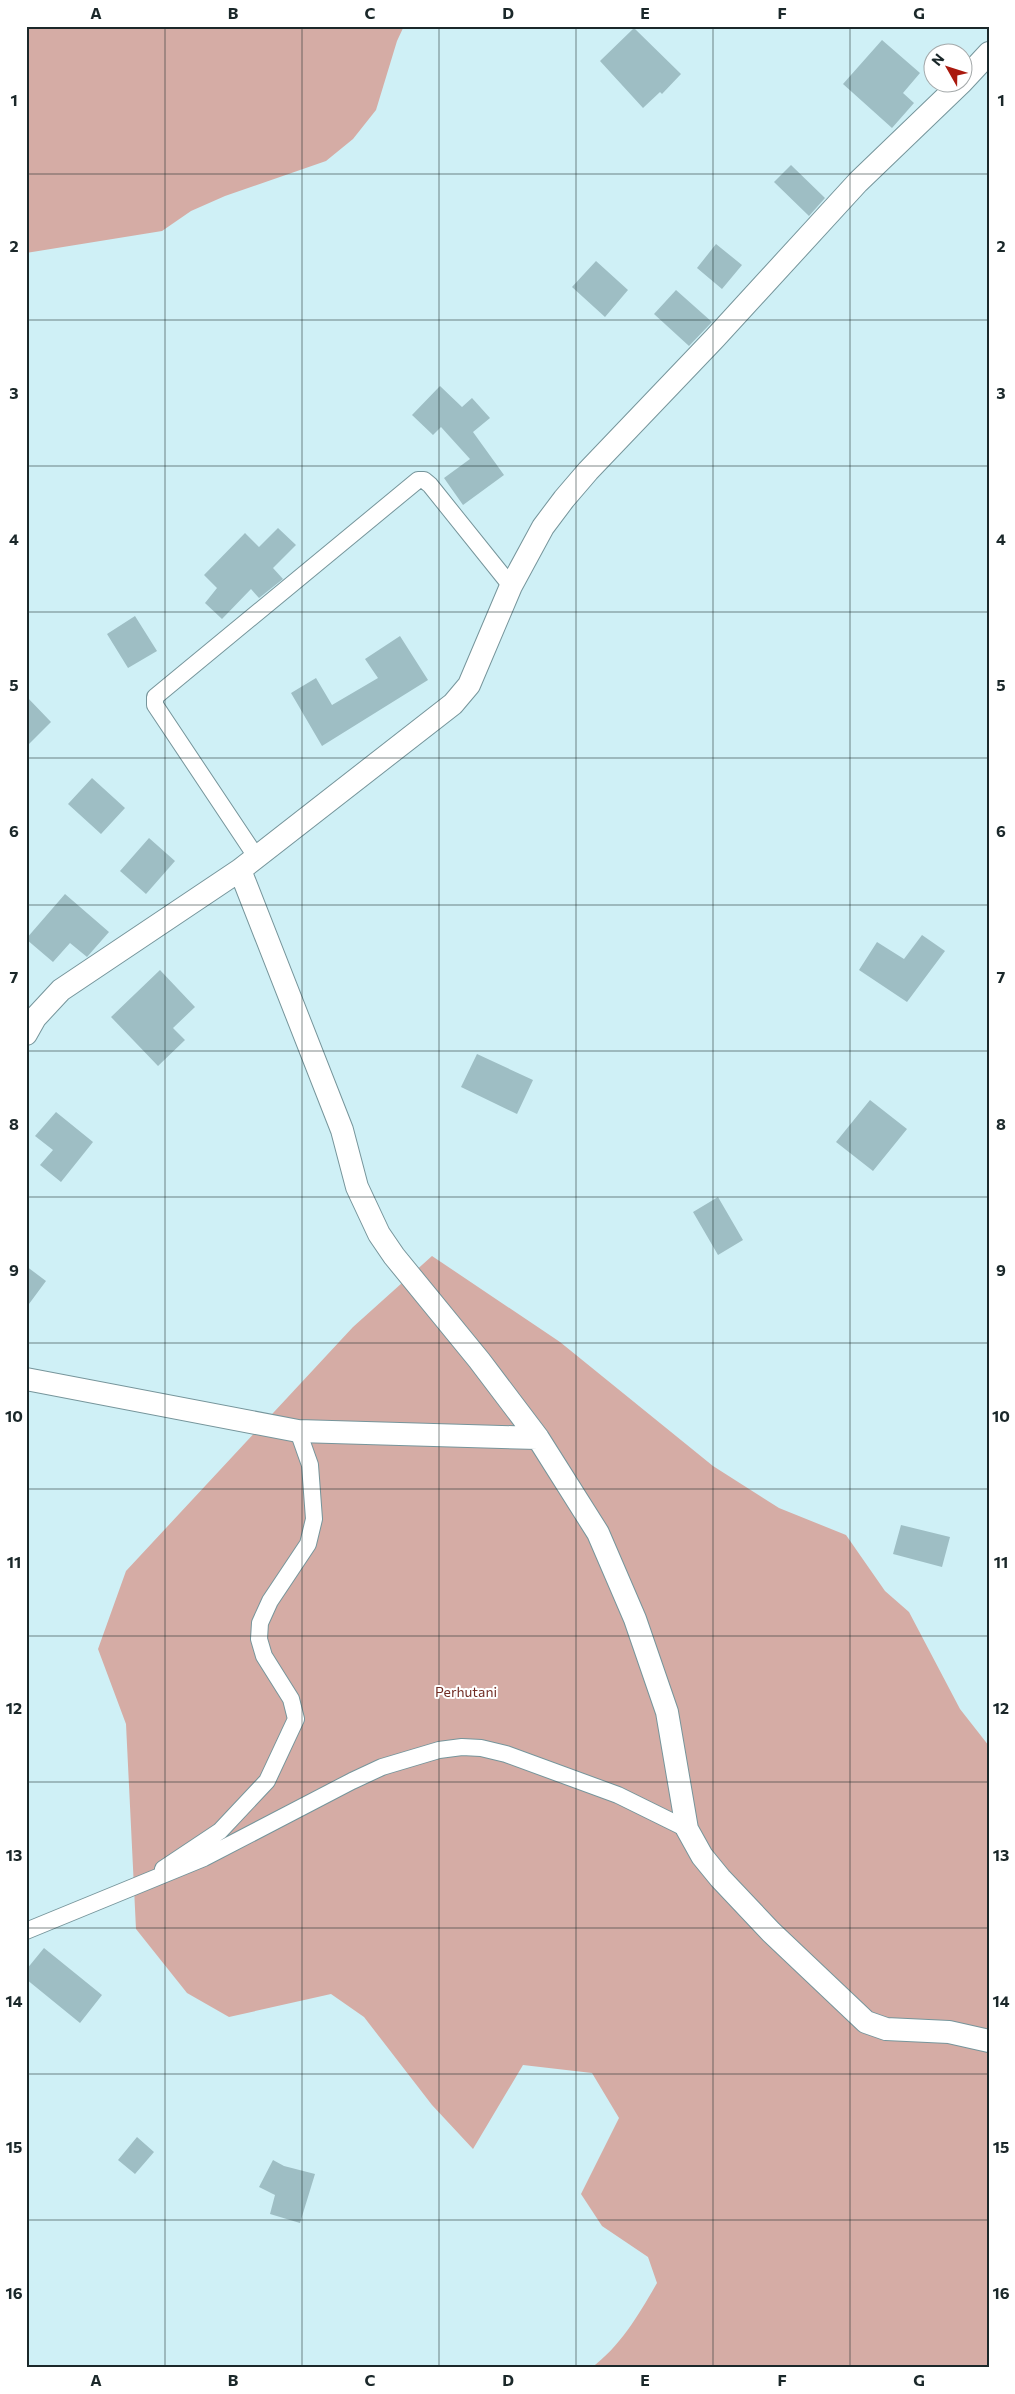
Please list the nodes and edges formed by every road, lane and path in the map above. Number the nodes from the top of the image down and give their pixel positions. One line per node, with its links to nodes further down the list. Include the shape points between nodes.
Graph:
1 (989, 53): 2 (street)
2 (972, 71)
3 (952, 92): 4 (street, via 858,182 588,471 543,527)
4 (511, 586): 5 (street, via 469,685 453,704); 5 (street, via 430,485 418,480 155,697 155,705)
5 (248, 864): 6 (street, via 61,990); 9 (street, via 342,1130 367,1212 394,1256)
6 (26, 1034)
7 (26, 1379): 8 (street)
8 (298, 1431): 9 (street); 11 (street, via 310,1465 314,1519 308,1544 270,1601 260,1623 259,1639 264,1656 292,1699 296,1719 267,1781 220,1831)
9 (538, 1438): 10 (street, via 598,1533 635,1618 667,1712)
10 (687, 1829): 11 (street, via 618,1795 531,1762 481,1748 462,1747 418,1755 382,1767 204,1858); 13 (street, via 702,1856 720,1878 771,1932 866,2022 886,2029 949,2032)
11 (146, 1883): 12 (street)
12 (26, 1931)
13 (989, 2041)

